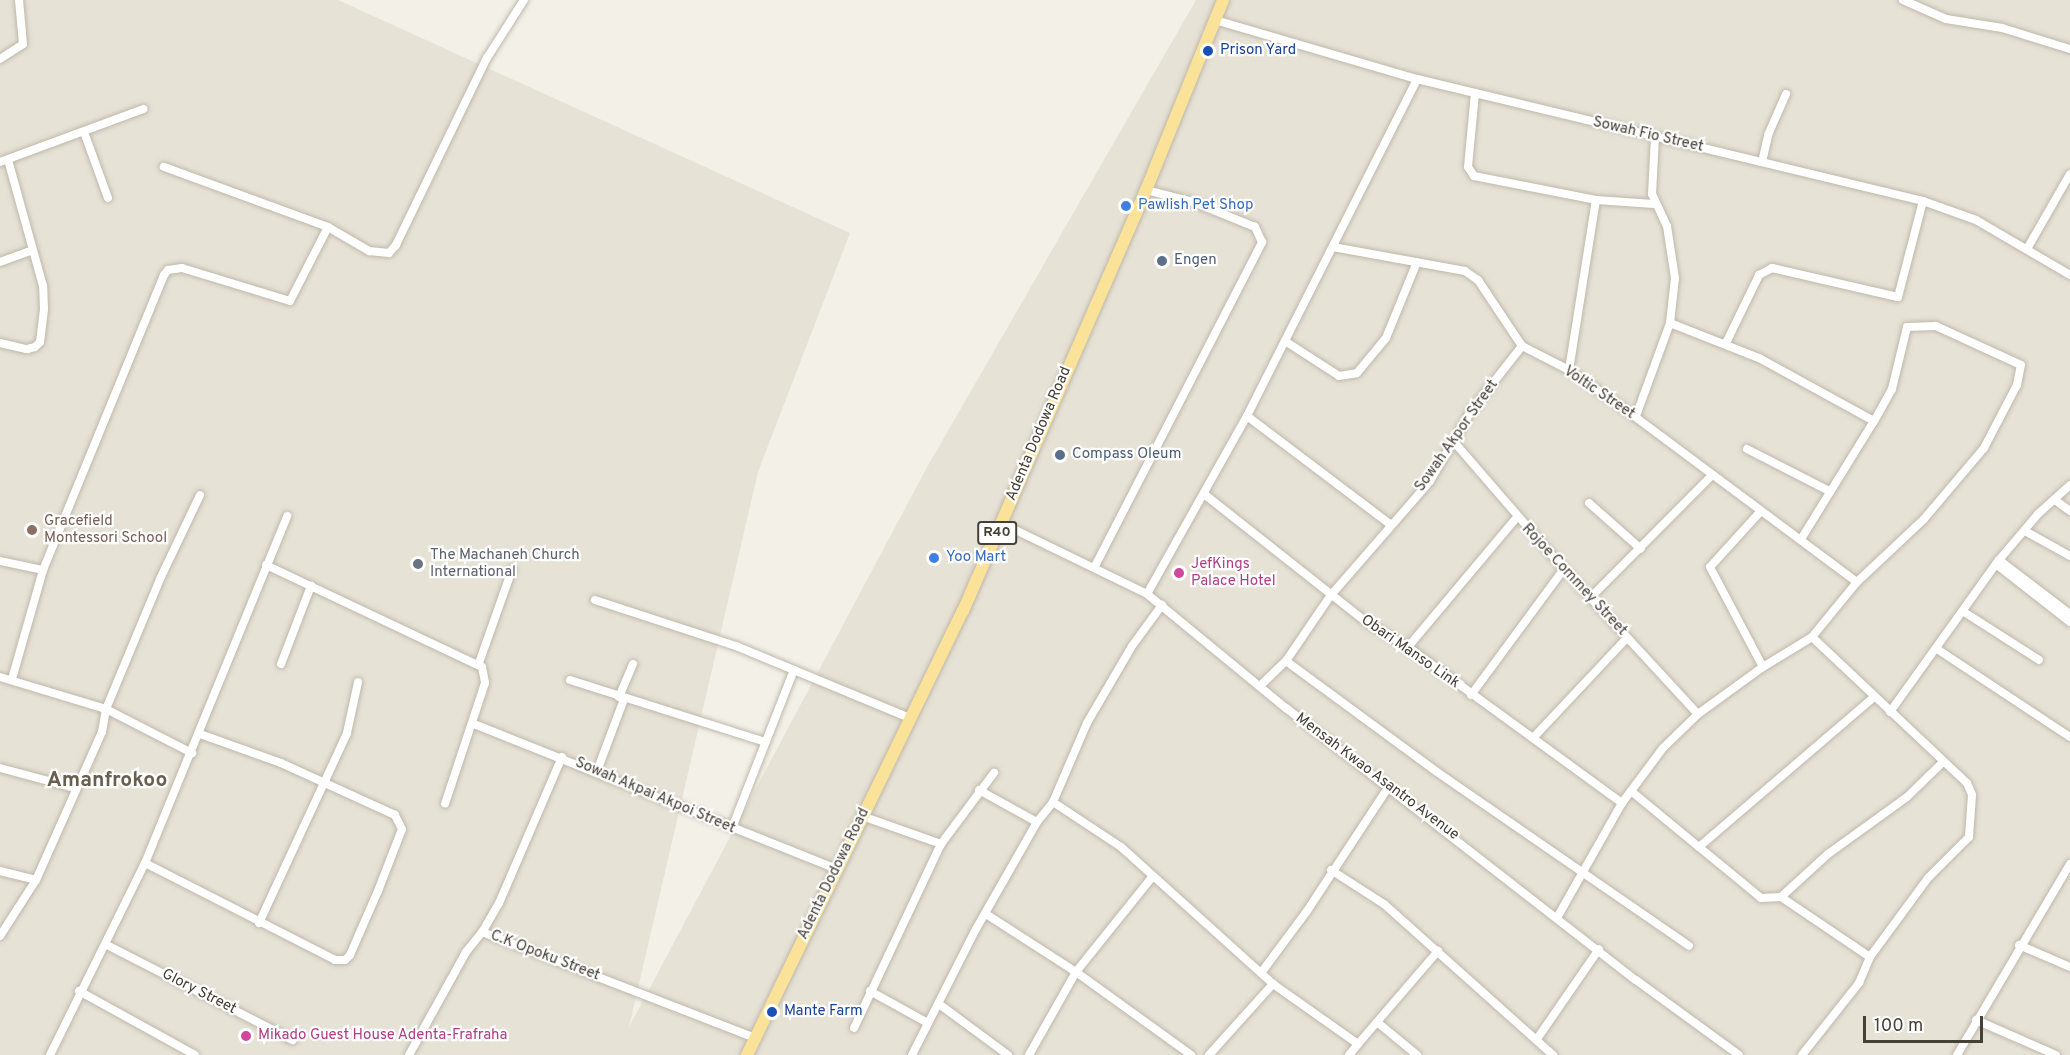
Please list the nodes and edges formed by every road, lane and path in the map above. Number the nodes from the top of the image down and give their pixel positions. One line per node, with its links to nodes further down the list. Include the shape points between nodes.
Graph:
1 (19, 0): 7 (street, via 23,44)
2 (524, 0): 23 (street, via 487,58 396,245 389,253 369,251)
3 (1223, 0): 5 (main road, Adenta Dodowa Road / R40)
4 (1903, 0): 6 (street, via 1958,23 1994,26)
5 (1215, 20): 8 (street, Sowah Fio Street); 18 (main road, Adenta Dodowa Road / R40)
6 (2070, 49)
7 (0, 59)
8 (1417, 79): 9 (street, Sowah Fio Street); 24 (street)
9 (1475, 93): 13 (street, Sowah Fio Street); 20 (street, via 1468,167 1474,176)
10 (1786, 94): 15 (street, via 1768,135)
11 (143, 109): 12 (street)
12 (84, 132): 14 (street); 19 (street)
13 (1655, 137): 15 (street, Sowah Fio Street); 22 (street)
14 (4, 161): 26 (street)
15 (1762, 162): 21 (street, Sowah Fio Street)
16 (164, 167): 23 (street)
17 (2070, 174): 25 (street)
18 (1146, 190): 52 (main road, Adenta Dodowa Road / R40); 61 (street, via 1193,202 1255,227 1262,242)
19 (108, 198)
20 (1596, 200): 22 (street); 35 (street)
21 (1923, 201): 25 (street, Sowah Fio Street, via 1976,220); 33 (street, via 1898,297 1772,268 1759,275)
22 (1654, 204): 30 (street, via 1671,239 1675,285)
23 (328, 227): 63 (street, via 290,301 182,268 168,270)
24 (1333, 246): 28 (street, Voltic Street); 31 (street)
25 (2027, 249): 29 (street, Sowah Fio Street)
26 (33, 250): 27 (street); 32 (street, via 43,286 40,342 27,349)
27 (0, 262)
28 (1417, 262): 31 (street, via 1386,339 1357,373 1339,376); 34 (street, Voltic Street, via 1464,271 1478,280)
29 (2070, 275)
30 (1670, 323): 33 (street); 37 (street)
31 (1285, 341): 36 (street)
32 (0, 343)
33 (1726, 343): 38 (street)
34 (1522, 346): 35 (street, Voltic Street); 39 (street, Sowah Akpor Street, via 1471,411)
35 (1569, 370): 37 (street, Voltic Street)
36 (1247, 416): 44 (street); 53 (street)
37 (1636, 416): 41 (street, Voltic Street)
38 (1874, 421): 43 (street); 65 (street, via 1892,389 1907,327 1936,326 2021,364 2017,385 1984,448 1923,519)
39 (1454, 442): 51 (street, Rojoe Commey Street); 53 (street, Sowah Akpor Street, via 1430,481)
40 (1747, 449): 43 (street)
41 (1712, 475): 49 (street, Voltic Street); 56 (street)
42 (2070, 485): 46 (street)
43 (1829, 491): 55 (street)
44 (1204, 494): 67 (street); 68 (street, Obari Manso Link)
45 (200, 495): 95 (street, via 176,542)
46 (2055, 500): 48 (street); 54 (street)
47 (1589, 503): 56 (street)
48 (2070, 511)
49 (1760, 512): 55 (street, Voltic Street); 85 (street, via 1710,567)
50 (287, 516): 60 (street)
51 (1517, 517): 62 (street, Rojoe Commey Street); 78 (street)
52 (1001, 523): 61 (street, Mensah Kwao Asantro Avenue); 98 (main road, Adenta Dodowa Road / R40)
53 (1390, 524): 68 (street, Sowah Akpor Street)
54 (2025, 531): 57 (street); 59 (street)
55 (1801, 539): 65 (street, Voltic Street)
56 (1641, 549): 69 (street)
57 (2070, 556)
58 (0, 561): 63 (street)
59 (1997, 562): 72 (street); 73 (street)
60 (266, 565): 66 (street); 100 (street)
61 (1094, 568): 67 (street, Mensah Kwao Asantro Avenue)
62 (1564, 569): 69 (street, Rojoe Commey Street); 92 (street)
63 (43, 570): 88 (street)
64 (512, 570): 82 (street)
65 (1857, 582): 76 (street)
66 (311, 586): 82 (street); 84 (street)
67 (1147, 594): 71 (street, Mensah Kwao Asantro Avenue)
68 (1331, 595): 78 (street, Obari Manso Link); 81 (street, Sowah Akpor Street)
69 (1591, 597): 77 (street, Rojoe Commey Street)
70 (595, 600): 86 (street, via 736,646)
71 (1162, 605): 91 (street, Mensah Kwao Asantro Avenue); 115 (street, via 1132,646 1087,723)
72 (2053, 605): 74 (street); 75 (street)
73 (1964, 612): 79 (street); 80 (street)
74 (2070, 614)
75 (2070, 622)
76 (1812, 637): 85 (street); 94 (street)
77 (1627, 638): 97 (street, Rojoe Commey Street); 102 (street)
78 (1408, 647): 92 (street, Obari Manso Link)
79 (1937, 649): 96 (street); 101 (street)
80 (2039, 660)
81 (1286, 661): 91 (street, Sowah Akpor Street); 128 (street)
82 (479, 663): 99 (street, via 485,683)
83 (633, 663): 93 (street)
84 (281, 664)
85 (1763, 667): 97 (street)
86 (794, 670): 98 (street); 103 (street)
87 (0, 677): 88 (street)
88 (12, 679): 95 (street)
89 (570, 680): 93 (street)
90 (358, 682): 110 (street, via 347,733)
91 (1260, 686): 111 (street, Mensah Kwao Asantro Avenue)
92 (1471, 695): 102 (street, Obari Manso Link)
93 (622, 698): 103 (street); 108 (street)
94 (1873, 698): 96 (street); 122 (street)
95 (106, 709): 104 (street); 112 (street, via 102,732)
96 (1890, 712): 106 (street)
97 (1698, 714): 114 (street, via 1663,748)
98 (910, 718): 118 (main road, Adenta Dodowa Road / R40)
99 (474, 724): 105 (street, Sowah Akpai Akpoi Street); 117 (street)
100 (200, 734): 104 (street); 110 (street)
101 (2070, 737)
102 (1533, 738): 116 (street, Obari Manso Link)
103 (765, 742): 120 (street)
104 (192, 753): 123 (street)
105 (562, 757): 108 (street, Sowah Akpai Akpoi Street); 135 (street, C.K Opoku Street, via 499,903)
106 (1943, 762): 131 (street, via 1907,797 1828,854); 142 (street, via 1967,783 1972,795 1969,837 1928,878)
107 (0, 768): 112 (street)
108 (597, 771): 120 (street, Sowah Akpai Akpoi Street)
109 (994, 773): 113 (street)
110 (324, 782): 134 (street); 134 (street, via 401,821 402,829 354,944 345,960 335,960)
111 (1389, 786): 126 (street); 133 (street, Mensah Kwao Asantro Avenue)
112 (75, 788): 130 (street)
113 (979, 790): 119 (street); 121 (street)
114 (1631, 791): 116 (street); 122 (street)
115 (1053, 802): 119 (street); 129 (street, via 1121,847)
116 (1622, 803): 128 (street)
117 (445, 804)
118 (862, 816): 121 (street); 125 (main road, Adenta Dodowa Road / R40)
119 (1037, 822): 132 (street)
120 (732, 828): 125 (street, Sowah Akpai Akpoi Street)
121 (941, 844): 148 (street)
122 (1699, 847): 131 (street, via 1761,898)
123 (145, 863): 134 (street); 137 (street)
124 (2070, 864): 138 (street)
125 (836, 869): 154 (main road, Adenta Dodowa Road / R40)
126 (1331, 870): 141 (street, via 1375,897); 145 (street, via 1307,911)
127 (0, 871): 130 (street)
128 (1584, 875): 133 (street); 139 (street)
129 (1153, 876): 144 (street); 145 (street)
130 (36, 880): 136 (street)
131 (1781, 897): 142 (street)
132 (986, 914): 144 (street); 149 (street)
133 (1558, 916): 140 (street, Mensah Kwao Asantro Avenue)
134 (259, 923)
135 (482, 932): 154 (street, C.K Opoku Street); 160 (street, via 466,952)
136 (0, 936)
137 (105, 944): 147 (street); 156 (street, Glory Street)
138 (2019, 945): 143 (street); 150 (street)
139 (1689, 946)
140 (1599, 949): 155 (street); 170 (street, Mensah Kwao Asantro Avenue)
141 (1438, 951): 151 (street); 155 (street)
142 (1870, 957): 171 (street, via 1859,983)
143 (2070, 967)
144 (1076, 972): 164 (street); 165 (street)
145 (1261, 973): 146 (street)
146 (1273, 984): 157 (street); 166 (street)
147 (80, 991): 158 (street); 159 (street)
148 (870, 991): 152 (street); 153 (street)
149 (939, 1004): 152 (street); 163 (street)
150 (1976, 1020): 172 (street); 173 (street)
151 (1377, 1022): 157 (street); 168 (street)
152 (928, 1023): 162 (street)
153 (854, 1028)
154 (755, 1038): 161 (main road, Adenta Dodowa Road / R40)
155 (1537, 1039): 169 (street)
156 (293, 1040)
157 (1358, 1044): 167 (street)
158 (50, 1055)
159 (195, 1055)
160 (409, 1055)
161 (747, 1055)
162 (912, 1055)
163 (1008, 1055)
164 (1029, 1055)
165 (1191, 1055)
166 (1209, 1055)
167 (1348, 1055)
168 (1417, 1055)
169 (1553, 1055)
170 (1739, 1055)
171 (1802, 1055)
172 (1958, 1055)
173 (2056, 1055)

